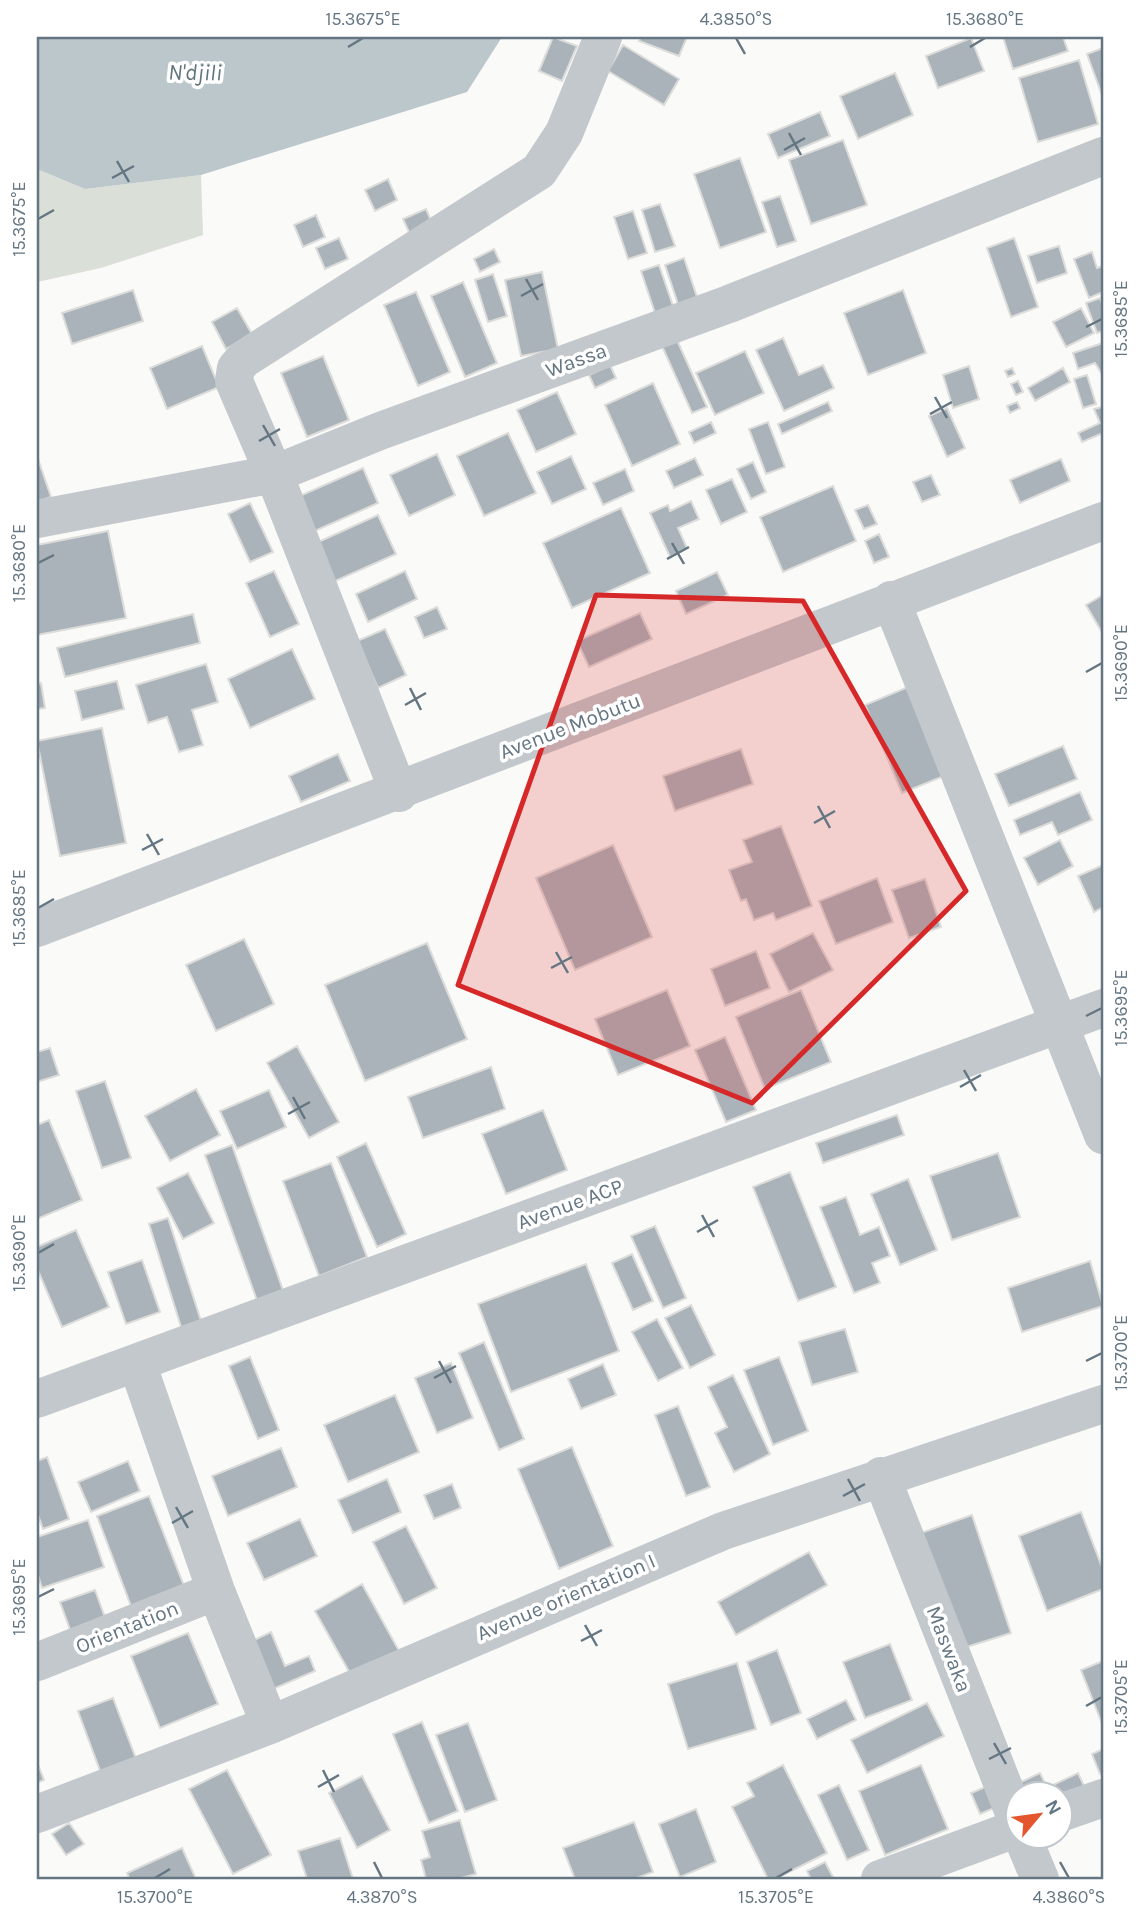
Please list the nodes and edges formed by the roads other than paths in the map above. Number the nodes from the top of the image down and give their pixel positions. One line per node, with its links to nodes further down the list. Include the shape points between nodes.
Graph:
1 (603, 37): 3 (street, via 564,133 539,171 236,368 234,381)
2 (1103, 156): 3 (street, Wassa, via 729,304)
3 (274, 474): 4 (street, Wassa); 7 (street)
4 (37, 519)
5 (1103, 521): 6 (street, Avenue Mobutu)
6 (891, 600): 7 (street, Avenue Mobutu); 10 (street)
7 (399, 793): 8 (street, Avenue Mobutu)
8 (37, 928)
9 (1103, 1008): 10 (street, Avenue ACP)
10 (1059, 1024): 11 (street); 12 (street, Avenue ACP)
11 (1103, 1135)
12 (137, 1363): 13 (street, Avenue ACP); 16 (street)
13 (37, 1399)
14 (1103, 1404): 15 (street, Avenue orientation I)
15 (881, 1476): 18 (street, Avenue orientation I, via 711,1536); 19 (street, Maswaka)
16 (216, 1591): 17 (street, Orientation); 18 (street)
17 (37, 1662)
18 (270, 1725): 22 (street, Avenue orientation I)
19 (1004, 1793)
20 (1103, 1798): 21 (street)
21 (1074, 1808)
22 (37, 1814)
23 (1004, 1831): 25 (street)
24 (1028, 1850): 26 (street)
25 (880, 1879)
26 (1040, 1879)

